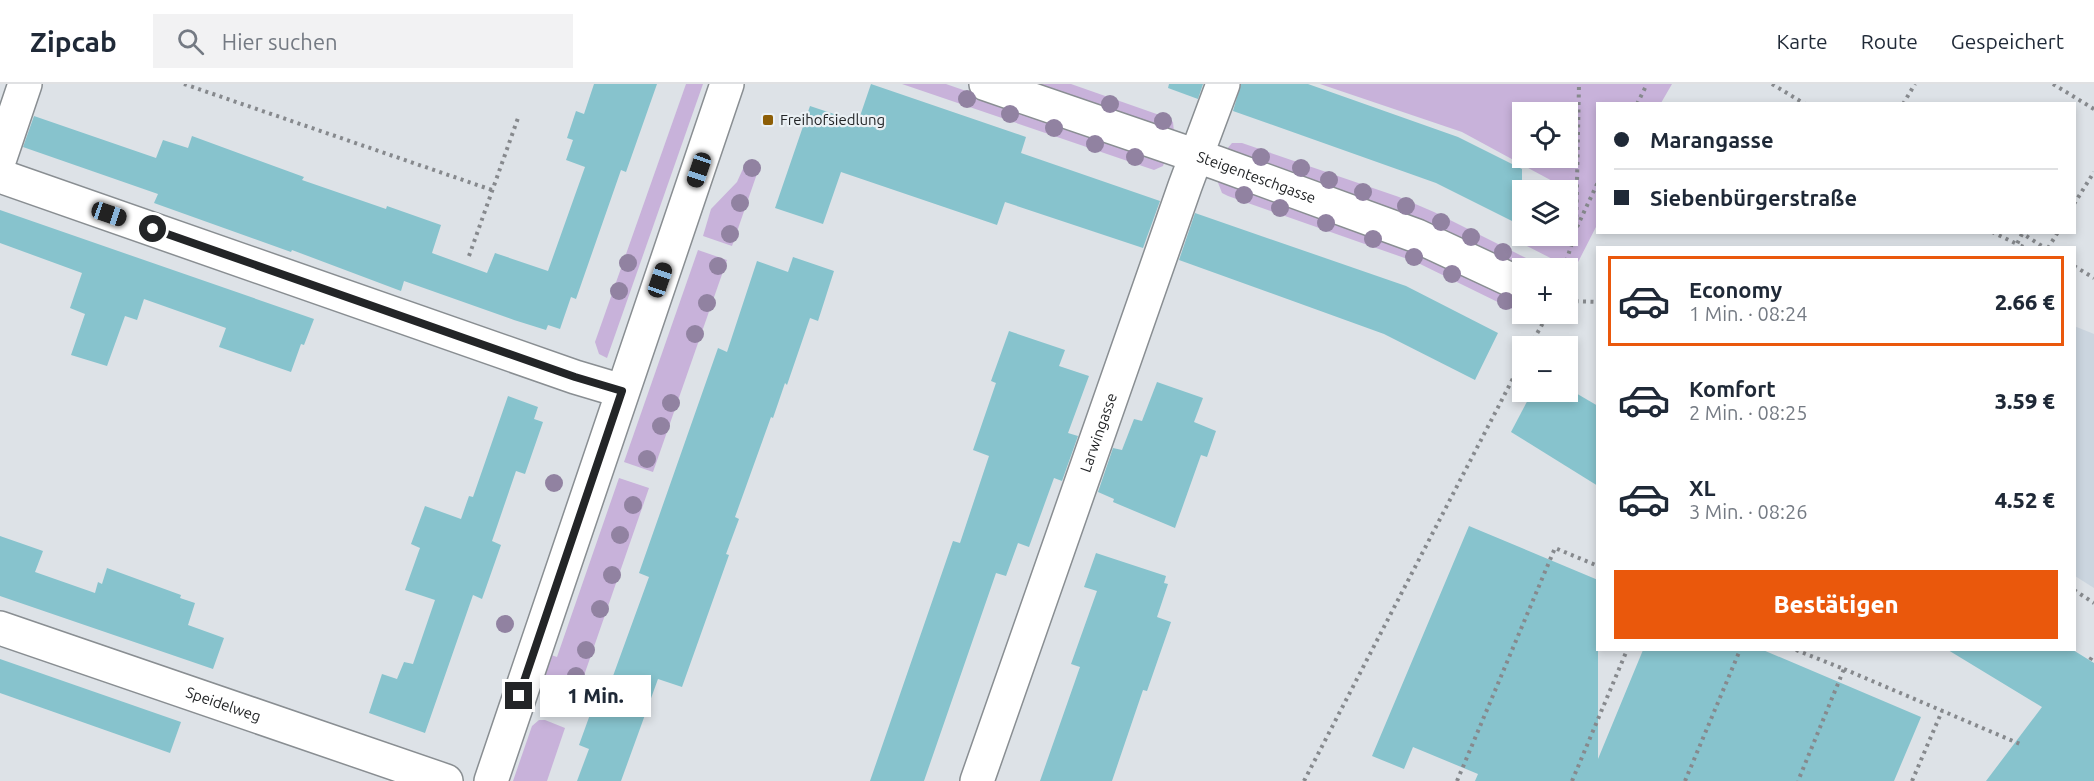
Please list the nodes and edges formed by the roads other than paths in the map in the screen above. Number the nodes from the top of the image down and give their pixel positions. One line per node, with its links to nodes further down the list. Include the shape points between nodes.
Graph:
1 (25, 84): 6 (street)
2 (728, 84): 9 (street)
3 (986, 84): 5 (street, Steigenteschgasse)
4 (1223, 84): 5 (street, Larwingasse)
5 (1196, 155): 8 (street, Steigenteschgasse, via 1417,236); 13 (street, Larwingasse)
6 (0, 158)
7 (0, 176): 9 (street)
8 (1512, 280)
9 (622, 391): 12 (street)
10 (0, 628): 11 (street, Speidelweg)
11 (446, 781)
12 (491, 781)
13 (977, 781)

